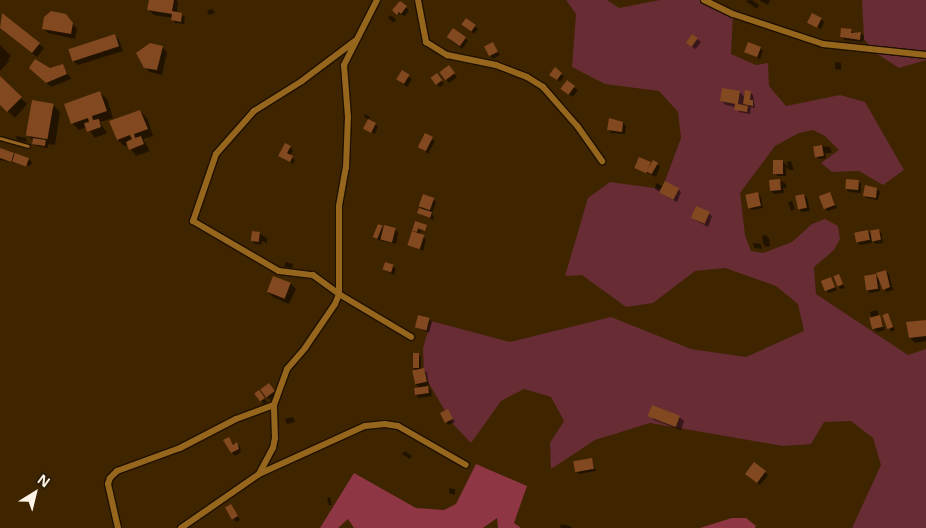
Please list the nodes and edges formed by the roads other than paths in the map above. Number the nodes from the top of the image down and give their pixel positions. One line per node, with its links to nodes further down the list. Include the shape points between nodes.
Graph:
1 (377, 0): 4 (street)
2 (418, 0): 8 (street, via 426,42 447,55 496,65 543,87)
3 (704, 0): 5 (street, via 733,14 823,44)
4 (356, 40): 9 (street, via 344,65 348,117 346,168 339,206); 9 (street, via 302,81 254,111 216,154 193,221 279,271 313,275)
5 (926, 55)
6 (0, 138): 7 (lane)
7 (28, 146)
8 (602, 161)
9 (339, 294): 10 (street); 11 (street, via 310,341 287,368)
10 (411, 337)
11 (274, 405): 13 (street, via 273,448); 14 (street, via 236,419 180,448 117,471 108,484)
12 (466, 465): 13 (street, via 398,426 385,424 365,426)
13 (259, 474): 15 (street)
14 (118, 528)
15 (181, 528)

